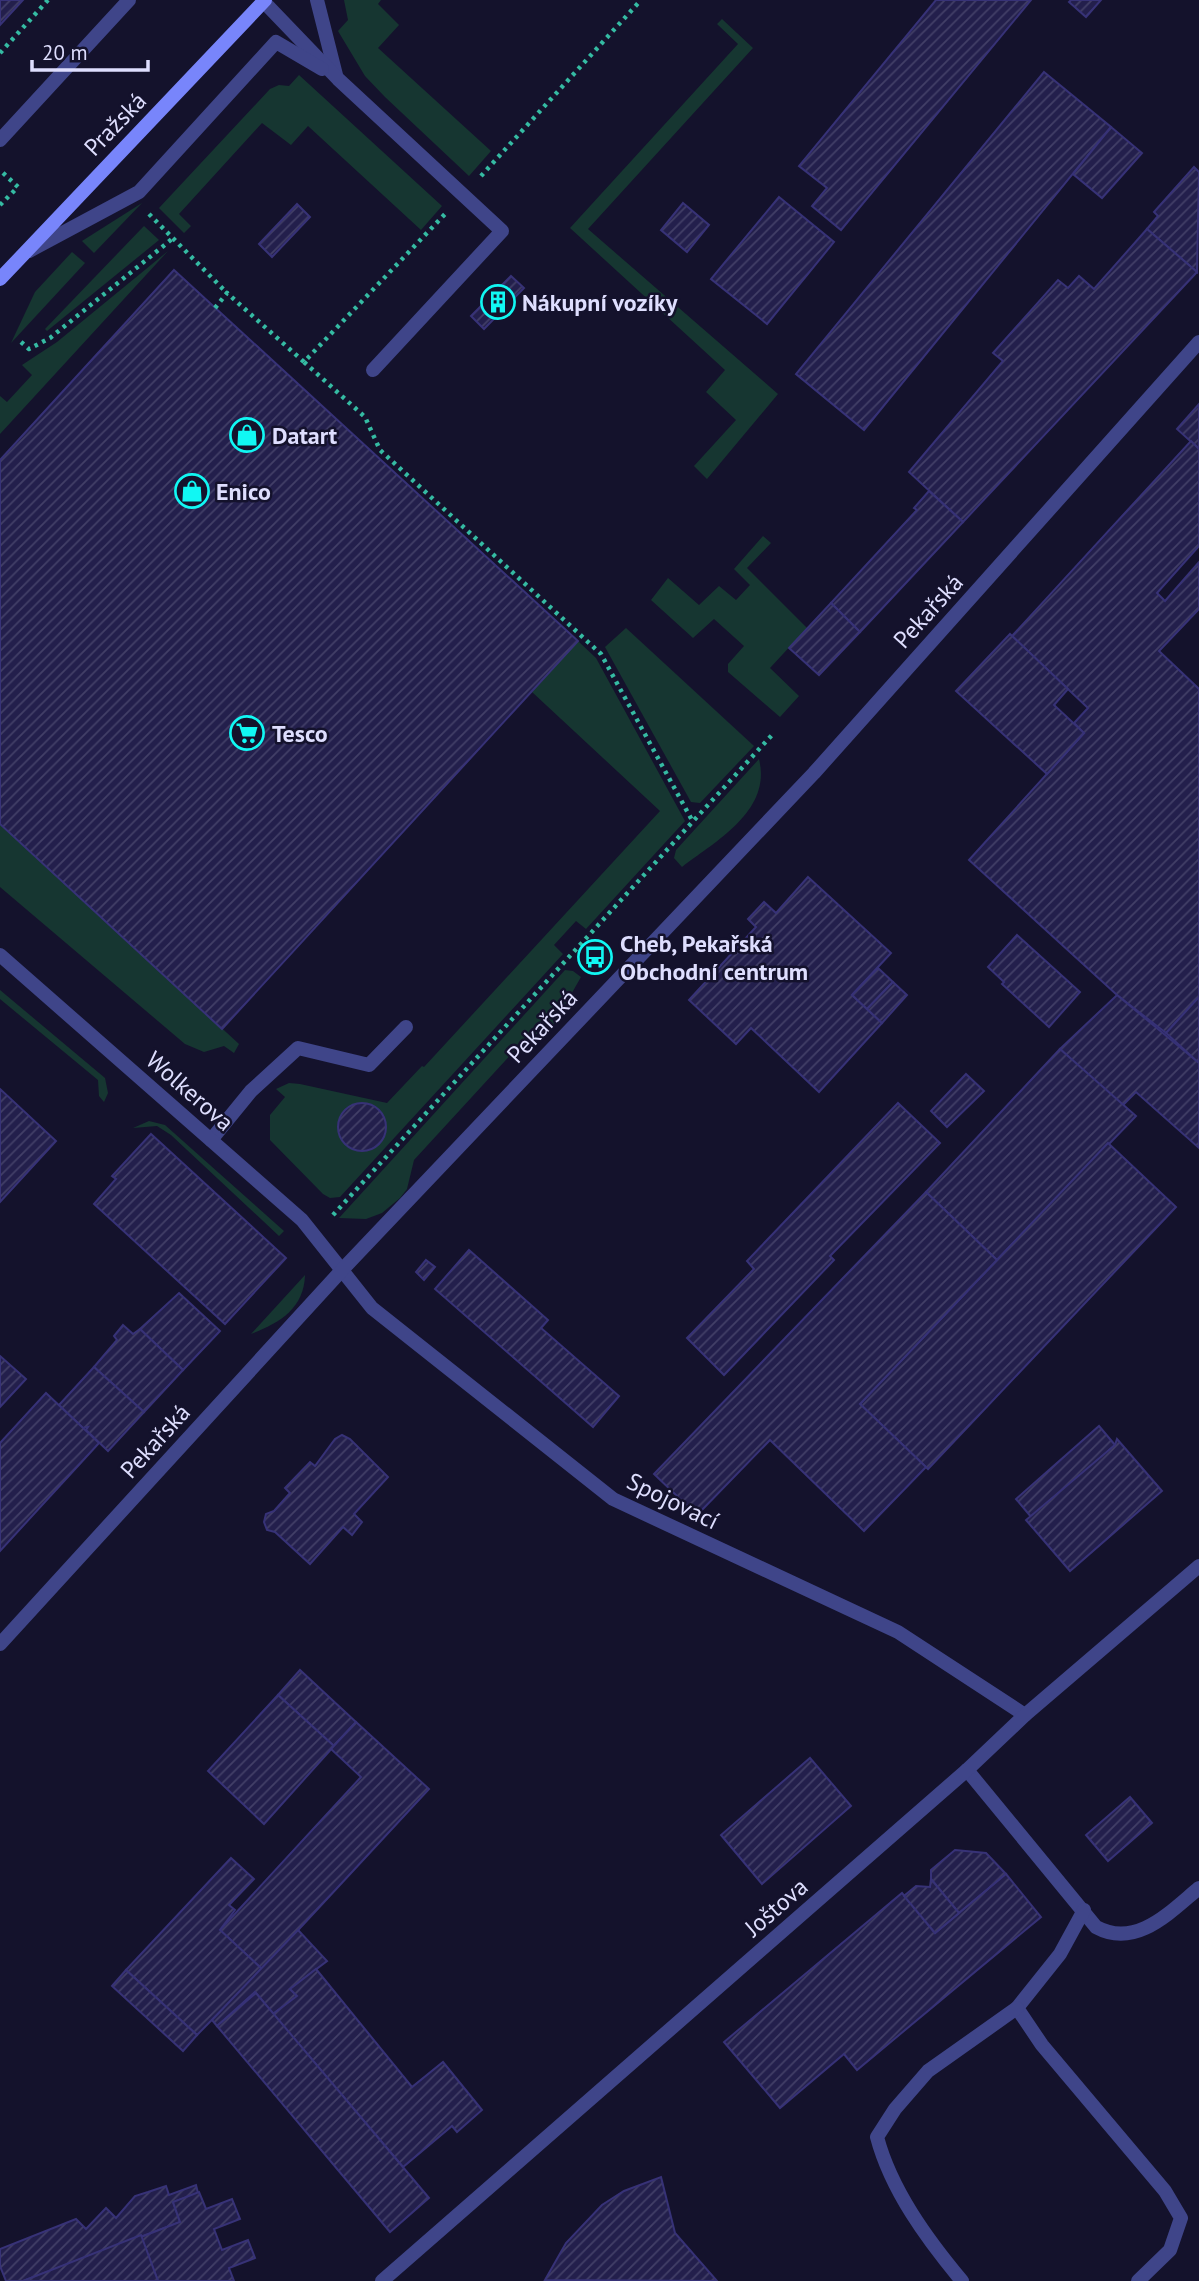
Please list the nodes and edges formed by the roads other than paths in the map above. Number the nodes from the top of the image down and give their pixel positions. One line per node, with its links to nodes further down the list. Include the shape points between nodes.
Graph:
1 (129, 0): 5 (street)
2 (264, 0): 4 (street); 6 (main road, Pražská)
3 (317, 0): 4 (street)
4 (338, 79): 6 (street, via 276,42 139,192); 9 (street, via 502,231)
5 (0, 140)
6 (21, 256): 7 (main road, Pražská)
7 (0, 279)
8 (1199, 342): 13 (street, Pekařská, via 814,773)
9 (373, 370)
10 (0, 955): 12 (street, Wolkerova)
11 (406, 1027): 12 (street, via 369,1065 298,1048 251,1091)
12 (211, 1140): 13 (street, Wolkerova, via 302,1220)
13 (342, 1270): 15 (street, Pekařská); 16 (street, Spojovací, via 372,1308 613,1499 898,1632)
14 (1199, 1566): 16 (street, Joštova)
15 (0, 1644)
16 (1025, 1715): 17 (street, Joštova)
17 (967, 1770): 19 (street); 21 (street, Joštova)
18 (1199, 1888): 19 (street, via 1147,1928 1128,1936 1106,1933)
19 (1084, 1910): 20 (street, via 1060,1954)
20 (1017, 2008): 22 (street, via 928,2071 877,2137 886,2169); 23 (street, via 1181,2218 1170,2250)
21 (382, 2281)
22 (962, 2281)
23 (1138, 2281)

